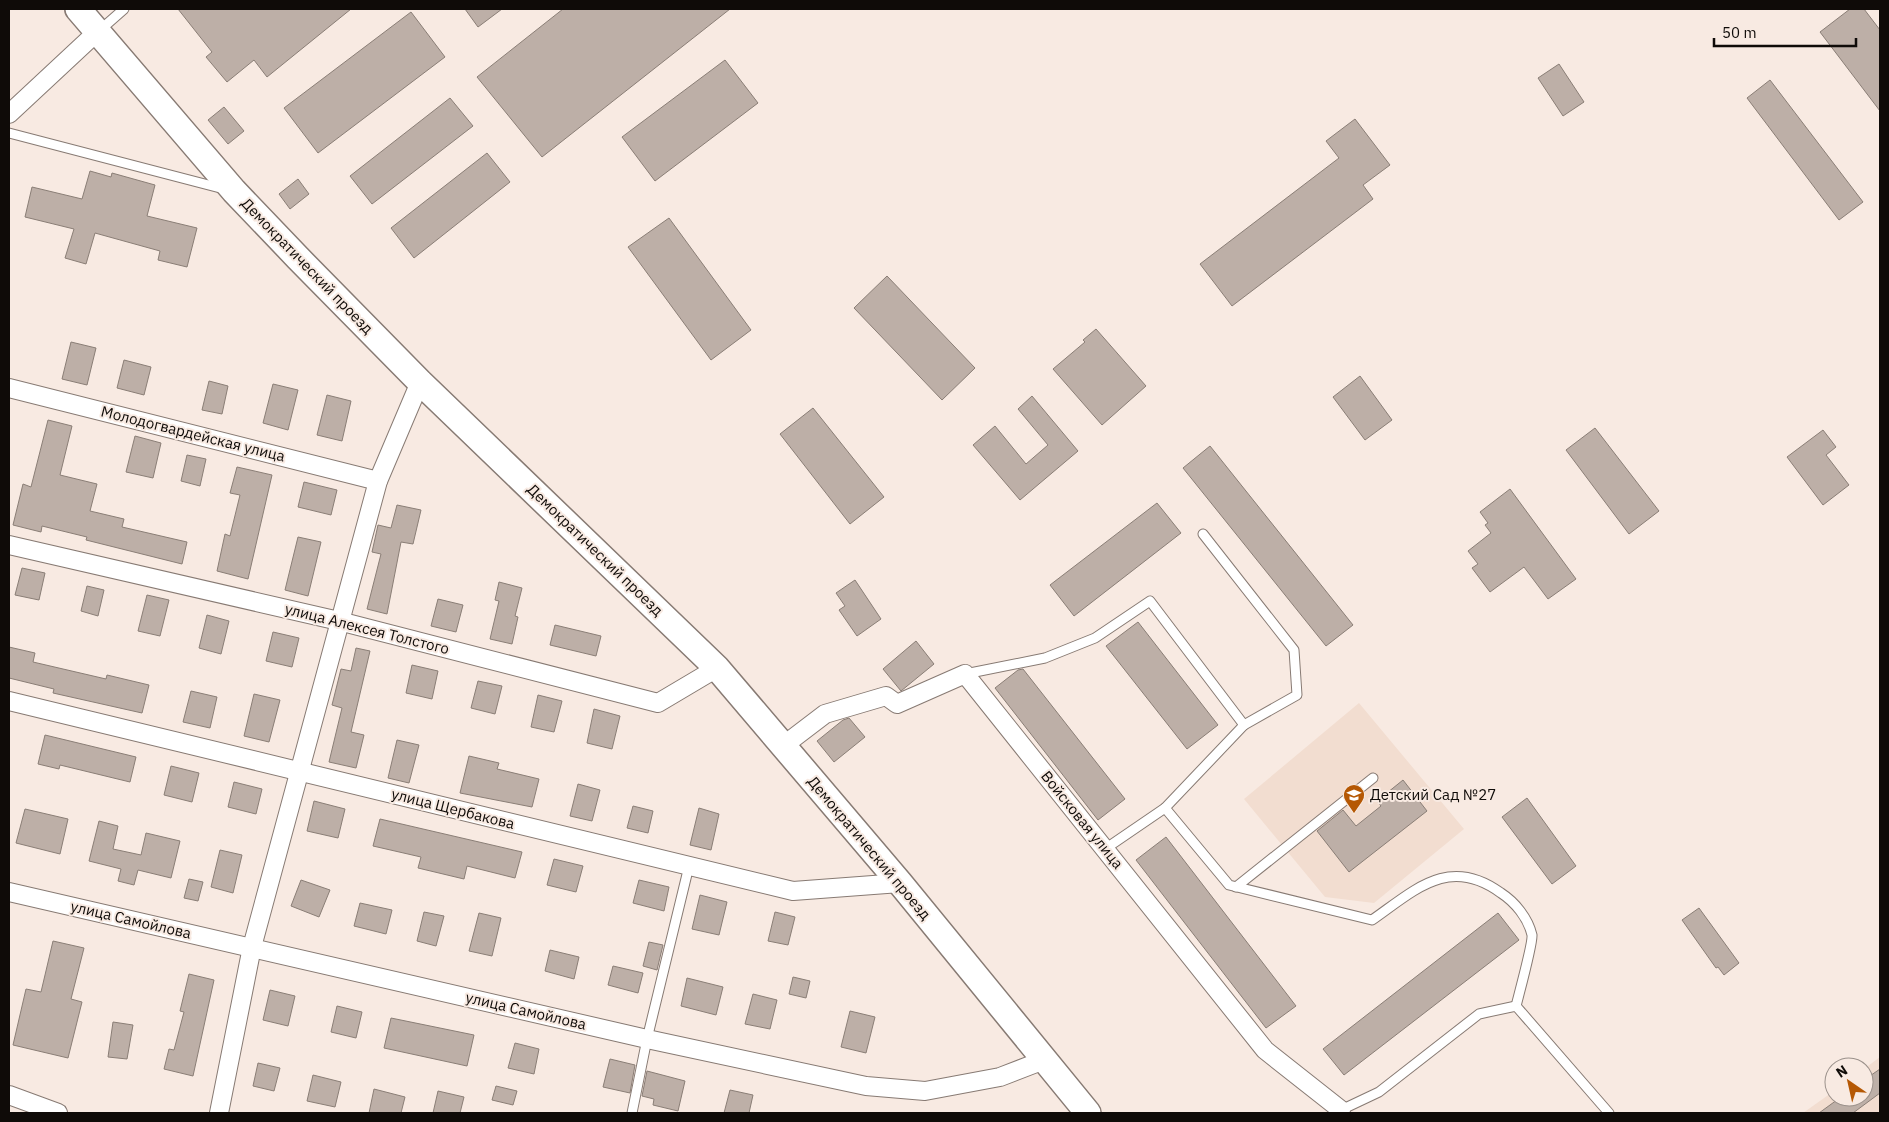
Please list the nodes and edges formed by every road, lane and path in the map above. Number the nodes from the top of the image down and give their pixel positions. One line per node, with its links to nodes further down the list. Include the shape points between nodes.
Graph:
1 (78, 9): 3 (main road, Демократический проезд)
2 (124, 9): 3 (lane)
3 (97, 32): 4 (street); 6 (main road, Демократический проезд)
4 (9, 114)
5 (9, 133): 6 (lane)
6 (234, 191): 7 (main road, Демократический проезд)
7 (420, 382): 9 (street); 13 (main road, Демократический проезд)
8 (9, 388): 9 (street, Молодогвардейская улица)
9 (378, 481): 12 (street)
10 (1203, 534): 16 (lane, via 1294,650 1297,695)
11 (9, 545): 12 (street, улица Алексея Толстого)
12 (339, 621): 13 (street, улица Алексея Толстого, via 658,703); 18 (street)
13 (717, 668): 17 (main road, Демократический проезд)
14 (965, 674): 16 (lane, via 1045,658 1095,638 1150,601); 17 (street, via 897,704 886,696 825,714); 21 (street, Войсковая улица)
15 (9, 701): 18 (street, улица Щербакова)
16 (1244, 725): 20 (lane)
17 (783, 746): 23 (main road, Демократический проезд)
18 (298, 771): 22 (street, улица Щербакова); 26 (street)
19 (1373, 778): 24 (lane)
20 (1165, 808): 21 (lane); 24 (lane, via 1229,885)
21 (1105, 849): 31 (street, Войсковая улица, via 1265,1050)
22 (689, 866): 23 (street, улица Щербакова, via 793,891); 28 (lane)
23 (900, 883): 29 (main road, Демократический проезд)
24 (1236, 887): 27 (lane, via 1372,920 1422,885 1451,875 1475,880 1496,889 1516,904 1532,936)
25 (9, 892): 26 (street, улица Самойлова)
26 (252, 947): 28 (street, улица Самойлова); 33 (street)
27 (1516, 1006): 31 (lane, via 1479,1014 1378,1092); 36 (lane)
28 (647, 1040): 29 (street, улица Самойлова, via 866,1086 925,1091 1000,1077); 34 (lane)
29 (1044, 1060): 35 (main road, Демократический проезд)
30 (9, 1095): 32 (street)
31 (1341, 1110)
32 (58, 1113)
33 (219, 1113)
34 (632, 1113)
35 (1088, 1113)
36 (1609, 1113)

